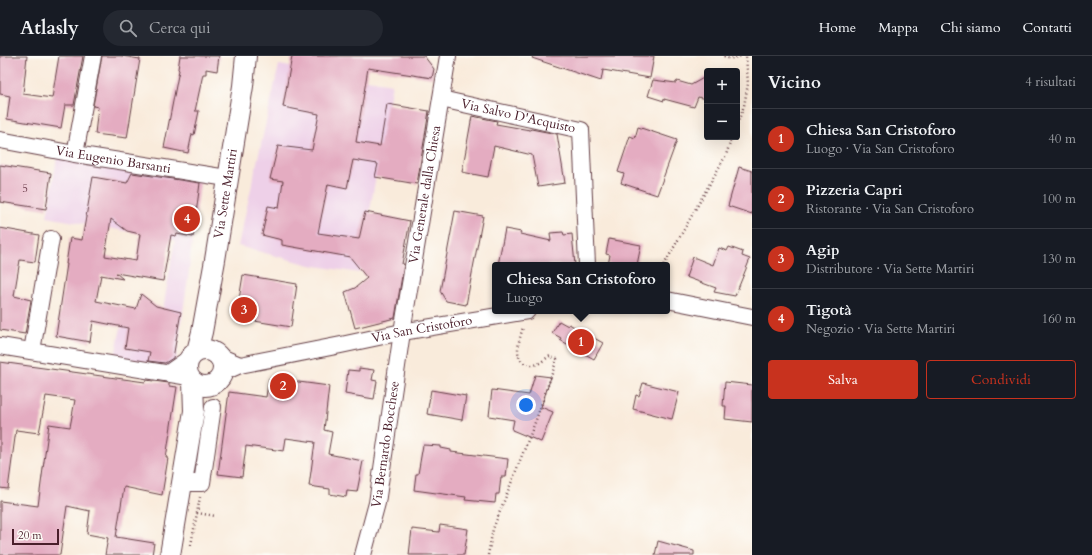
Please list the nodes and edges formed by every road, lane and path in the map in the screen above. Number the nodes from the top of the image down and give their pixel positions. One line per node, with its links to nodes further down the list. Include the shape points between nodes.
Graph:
1 (93, 56): 11 (street)
2 (246, 56): 12 (main road, Via Sette Martiri)
3 (448, 56): 7 (street, Via Generale dalla Chiesa)
4 (724, 56): 5 (path)
5 (741, 56)
6 (746, 56): 8 (path, via 748,84)
7 (441, 99): 14 (street, Via Salvo D'Acquisto, via 581,130); 20 (street, Via Generale dalla Chiesa)
8 (740, 116)
9 (0, 140): 11 (street, Via Eugenio Barsanti)
10 (731, 140): 15 (path, via 726,155)
11 (75, 154): 12 (street, Via Eugenio Barsanti)
12 (227, 178): 23 (main road, Via Sette Martiri, via 202,332)
13 (51, 239): 22 (street)
14 (586, 262)
15 (666, 262)
16 (670, 301): 19 (street)
17 (509, 314): 20 (street, Via San Cristoforo)
18 (526, 314): 30 (path, via 518,350 519,358 522,362 536,365 550,356 557,360 493,529)
19 (752, 317)
20 (402, 332): 23 (street, Via San Cristoforo, via 240,365); 29 (street, Via Bernardo Bocchese, via 377,503)
21 (0, 346): 22 (street)
22 (32, 351): 23 (street, via 168,373)
23 (205, 367): 24 (main road, Via Sette Martiri, via 204,409)
24 (192, 483): 25 (path); 28 (main road, Via Sette Martiri)
25 (197, 513): 26 (path); 27 (path)
26 (216, 516)
27 (190, 549)
28 (170, 555)
29 (363, 555)
30 (488, 555)

